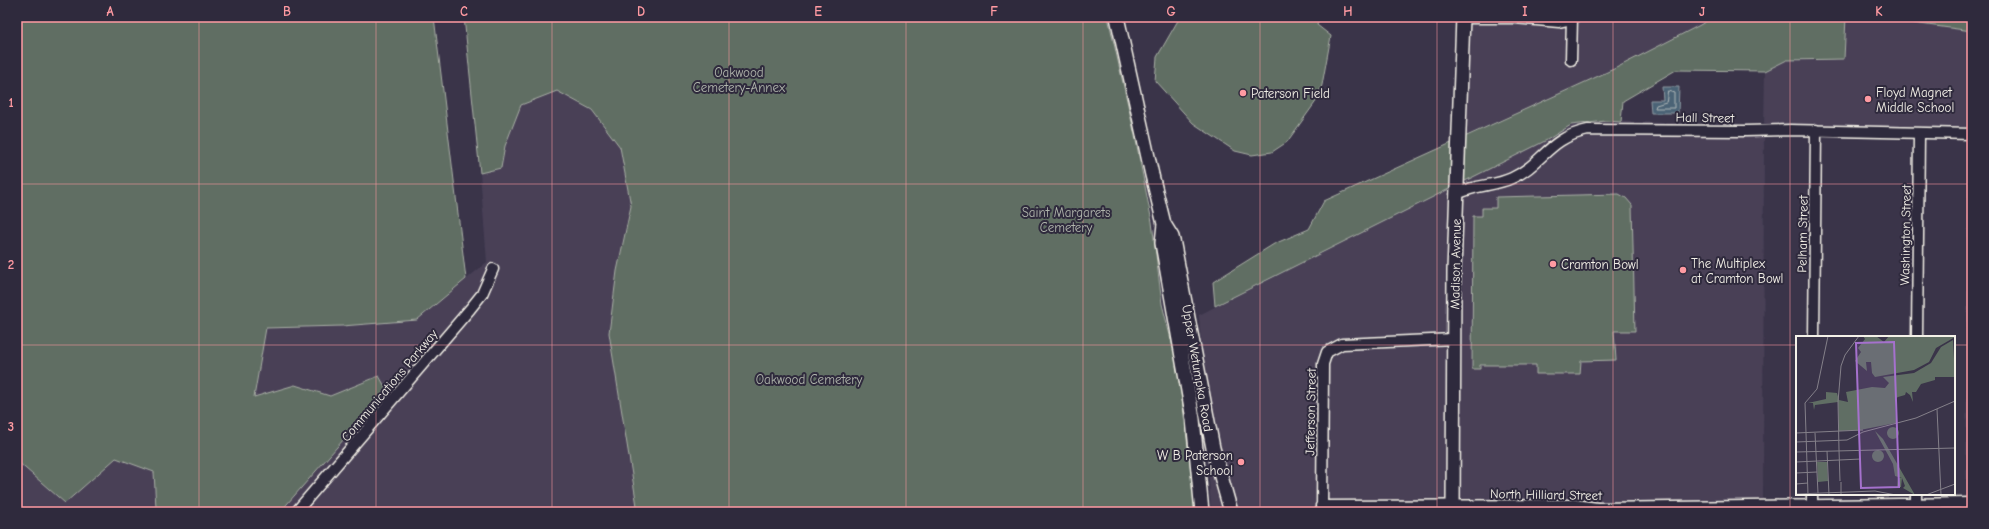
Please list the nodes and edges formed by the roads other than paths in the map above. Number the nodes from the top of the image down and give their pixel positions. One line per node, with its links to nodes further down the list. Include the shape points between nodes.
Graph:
1 (1117, 17): 10 (main road, Upper Wetumpka Road, via 1164,224 1162,243)
2 (1463, 18): 3 (street, via 1514,18 1559,22); 8 (main road, Madison Avenue)
3 (1572, 18): 4 (street)
4 (1571, 60)
5 (1816, 130): 6 (street, Hall Street); 8 (street, Hall Street, via 1588,130 1559,141 1526,170 1511,179 1470,188); 11 (street, Pelham Street)
6 (1919, 134): 7 (street, Hall Street); 12 (street, Washington Street)
7 (1972, 134)
8 (1456, 195): 13 (main road, Madison Avenue)
9 (493, 269): 23 (street, Communications Parkway, via 482,294 470,309)
10 (1175, 280): 14 (main road, Upper Wetumpka Road, via 1179,336); 14 (main road, Upper Wetumpka Road, via 1191,329)
11 (1814, 336)
12 (1917, 336)
13 (1454, 339): 19 (street, Jefferson Street, via 1342,344 1327,352 1323,364); 20 (main road, Madison Avenue)
14 (1194, 384): 24 (main road, Upper Wetumpka Road, via 1194,419); 25 (main road, Upper Wetumpka Road)
15 (1812, 495): 18 (street)
16 (1916, 499): 17 (street, North Hilliard Street); 18 (street, North Hilliard Street)
17 (1972, 503)
18 (1812, 506): 21 (street, North Hilliard Street)
19 (1322, 509): 20 (street, North Hilliard Street)
20 (1453, 509): 22 (street, North Hilliard Street, via 1575,505)
21 (1771, 509): 22 (street, North Hilliard Street)
22 (1586, 510)
23 (296, 512)
24 (1202, 512)
25 (1230, 512)

